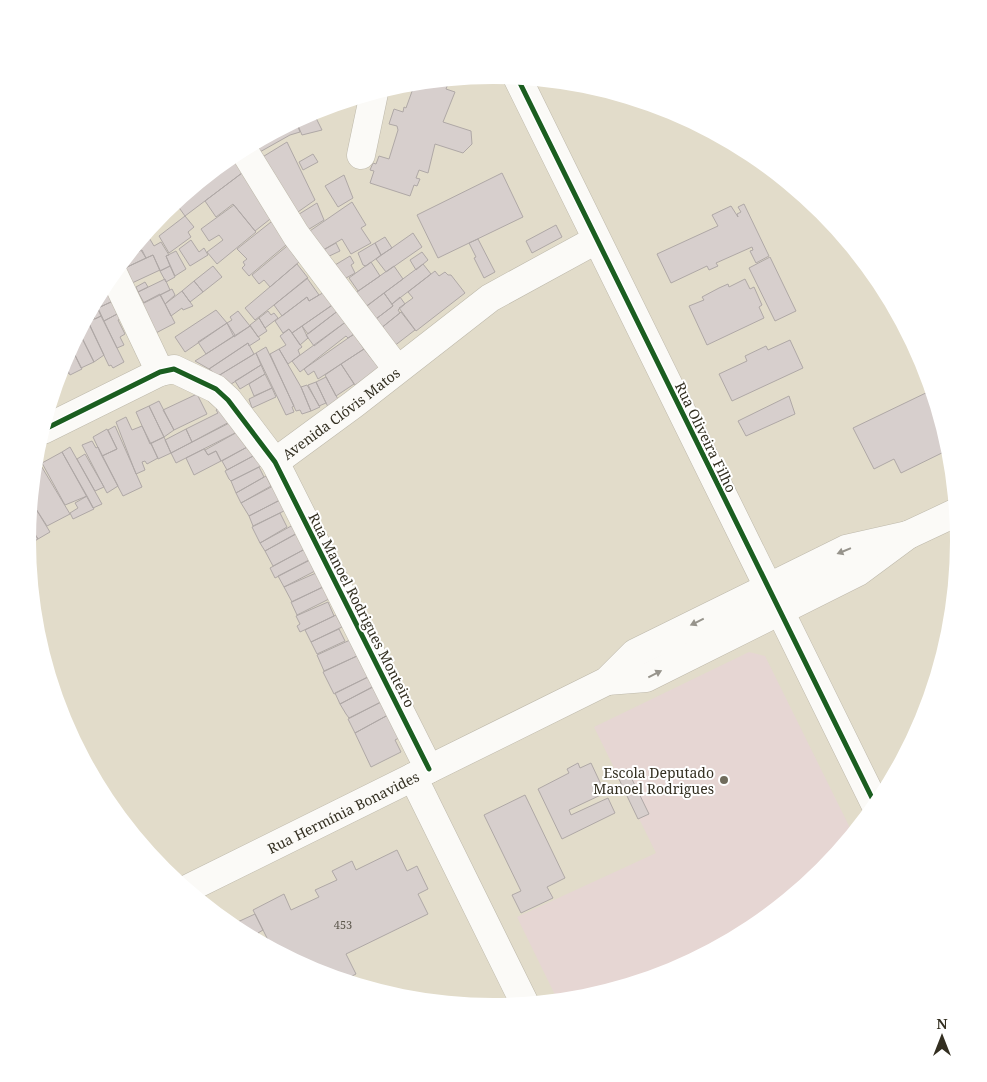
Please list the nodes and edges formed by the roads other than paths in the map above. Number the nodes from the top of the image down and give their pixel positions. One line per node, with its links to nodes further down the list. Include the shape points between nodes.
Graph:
1 (521, 85): 5 (street, Rua Oliveira Filho)
2 (372, 100): 3 (street)
3 (361, 155)
4 (247, 156): 7 (street, via 296,235)
5 (596, 240): 7 (street, Avenida Clóvis Matos, via 490,298); 12 (street, Rua Oliveira Filho)
6 (117, 282): 8 (street)
7 (397, 370): 10 (street, Avenida Clóvis Matos)
8 (160, 372): 9 (street); 10 (street, Avenida Clóvis Matos, via 174,369 216,389)
9 (51, 425)
10 (275, 462): 13 (street, Rua Manoel Rodrigues Monteiro)
11 (950, 515): 12 (street, Rua Hermínia Bonavides, via 908,535 846,550)
12 (775, 599): 13 (street, Rua Hermínia Bonavides, via 635,653 607,681); 14 (street, Rua Oliveira Filho)
13 (421, 773): 15 (street, Rua Hermínia Bonavides); 16 (street, Rua Manoel Rodrigues Monteiro)
14 (872, 798)
15 (193, 886)
16 (522, 997)

